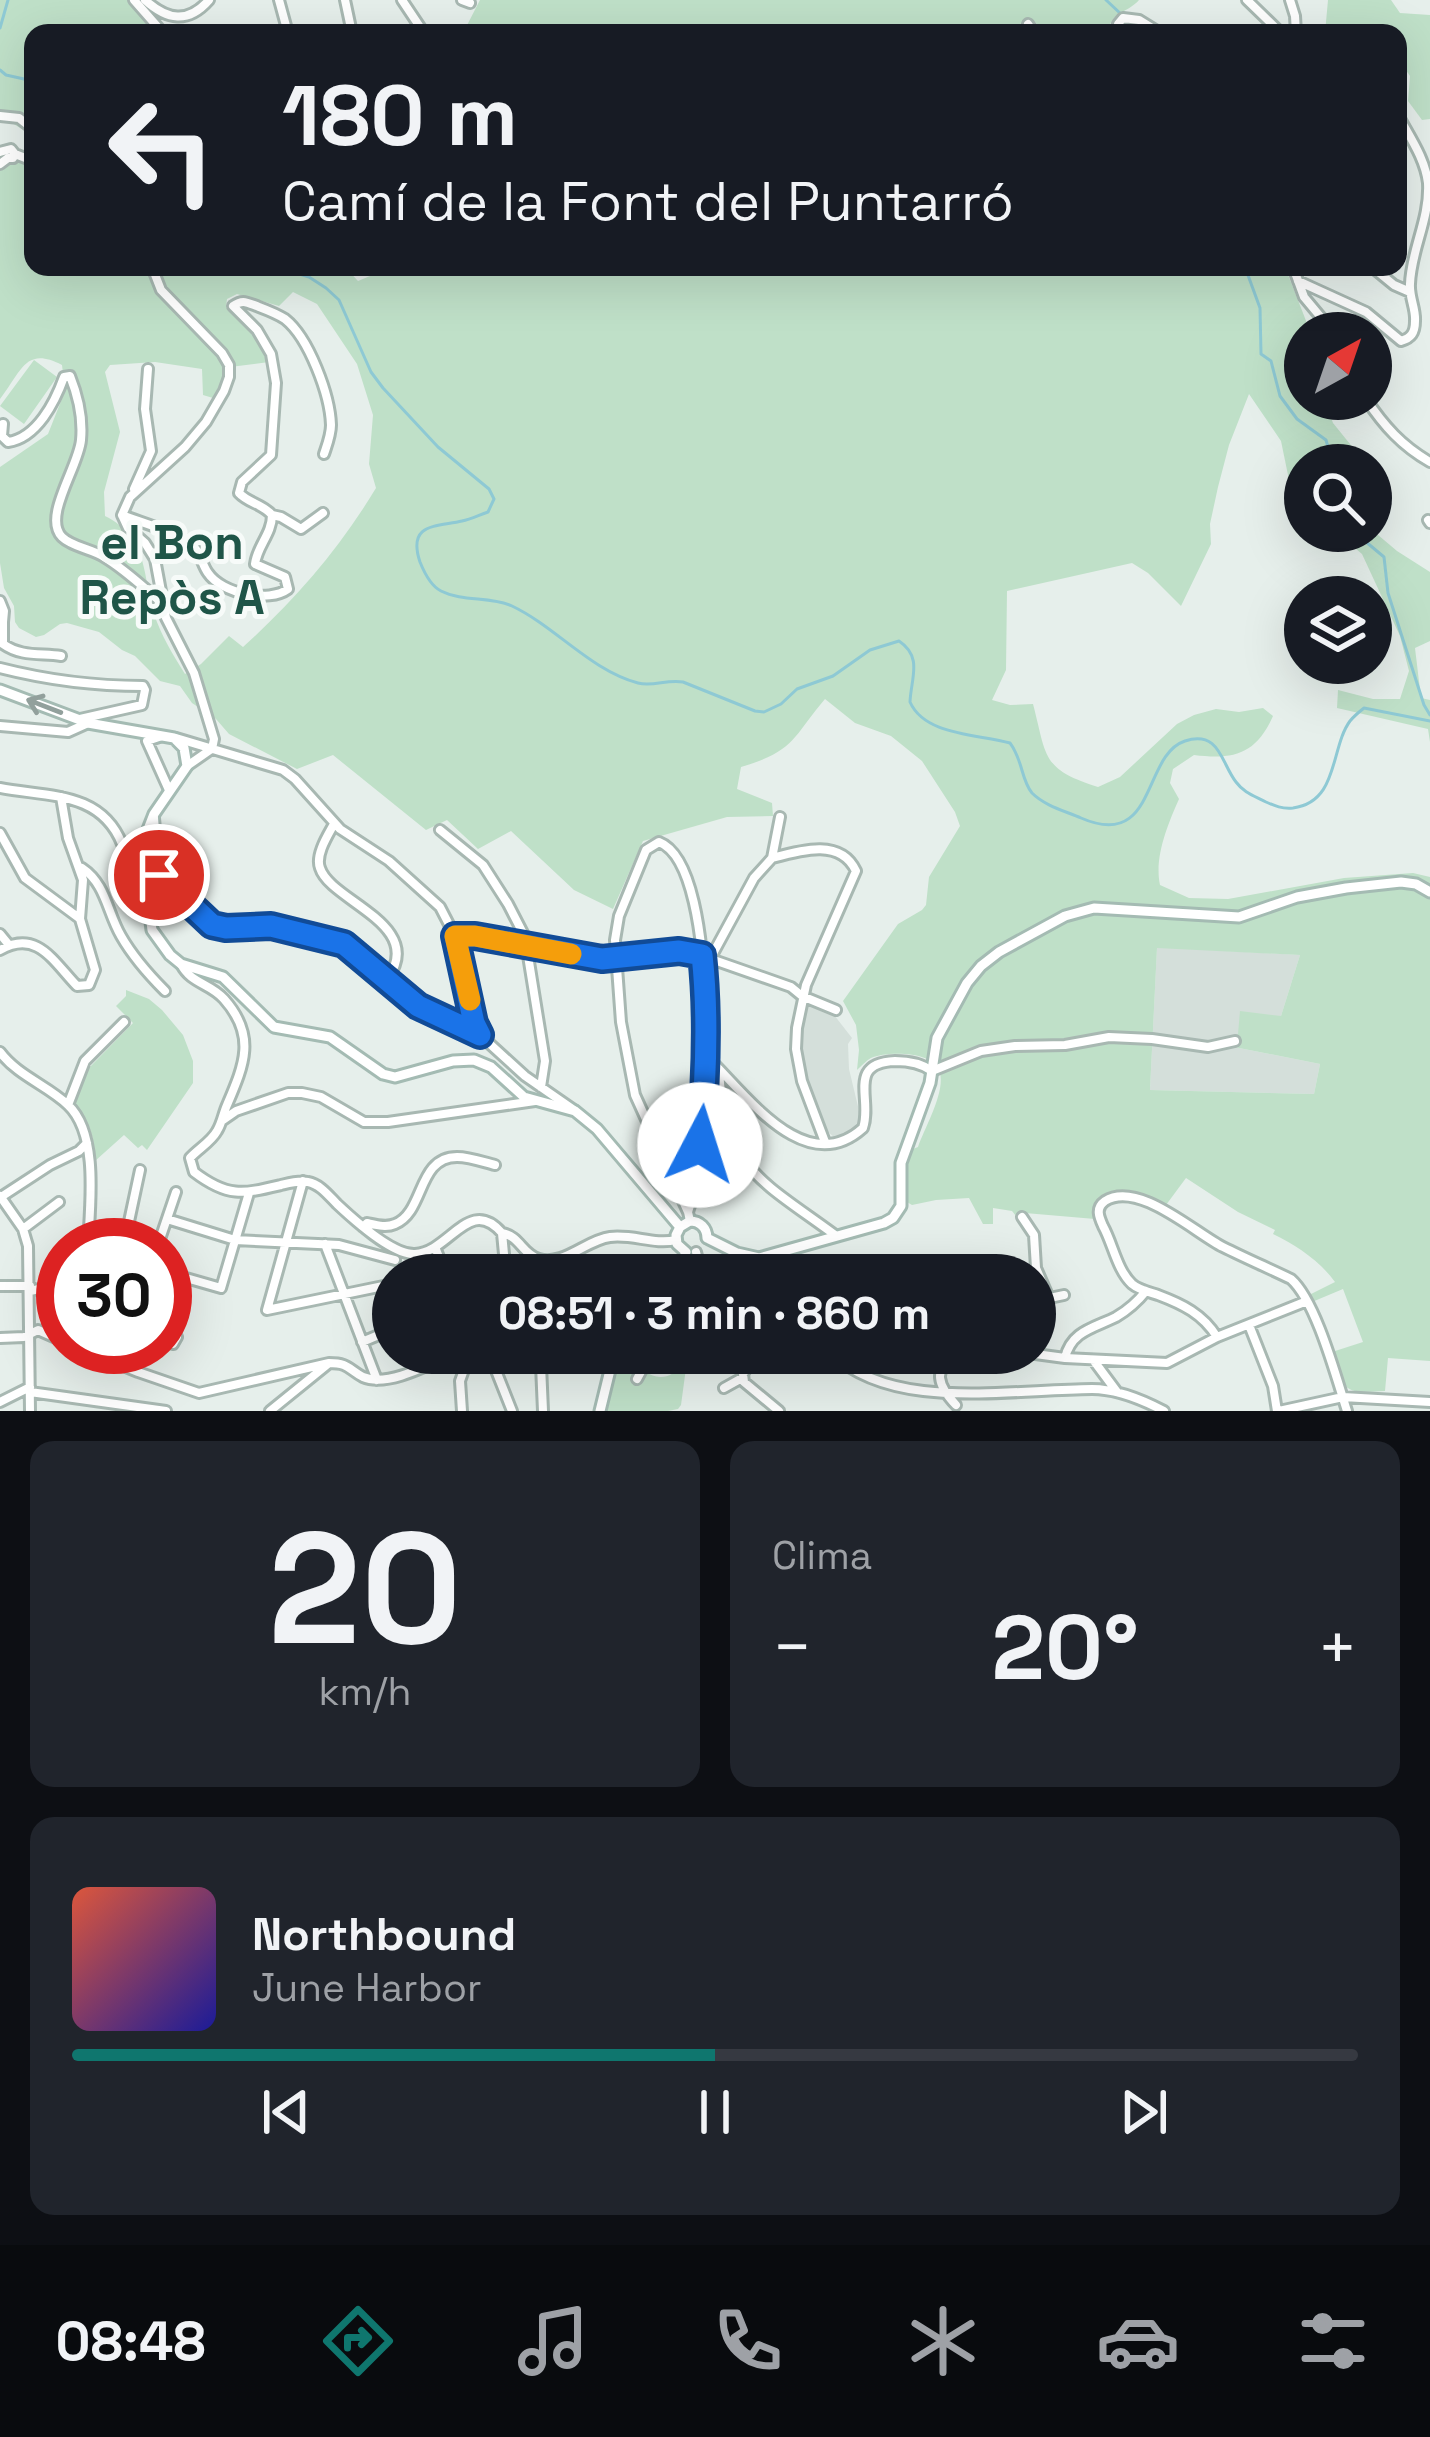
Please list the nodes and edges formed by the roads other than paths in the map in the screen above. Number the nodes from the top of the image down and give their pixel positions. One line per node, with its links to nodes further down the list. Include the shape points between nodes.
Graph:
1 (134, 0): 5 (street)
2 (145, 0): 3 (street, via 174,18)
3 (209, 0)
4 (1247, 0): 8 (street)
5 (155, 24)
6 (1118, 24): 7 (street, via 1131,17)
7 (1144, 24)
8 (1272, 24)
9 (1407, 131): 14 (street, via 1428,183)
10 (156, 276): 21 (street, via 227,358 230,377 197,434)
11 (1296, 276): 13 (street)
12 (1383, 276): 14 (street)
13 (1298, 281): 14 (street, via 1366,312 1401,341 1416,322); 15 (street)
14 (1410, 292)
15 (1316, 312)
16 (148, 369): 21 (street, via 151,451)
17 (1381, 420): 20 (street)
18 (1, 426): 26 (street, via 4,440 22,440 70,376 81,444 55,513 59,533 114,563)
19 (324, 454): 24 (street, via 331,425 303,340 284,318 236,302 265,341 275,383 272,455 239,493)
20 (1430, 461)
21 (130, 497): 23 (street)
22 (323, 513): 24 (street, via 301,529)
23 (122, 515): 24 (street, via 189,543 224,587 272,596 285,592 285,577 255,564); 26 (street, via 155,559)
24 (272, 515)
25 (0, 601): 27 (street)
26 (163, 604): 34 (street, via 194,673)
27 (2, 623): 28 (street, via 9,649)
28 (61, 656)
29 (0, 668): 31 (street, via 143,686 142,705)
30 (0, 690): 31 (street, one-way to 30)
31 (84, 721): 32 (street, via 68,731); 33 (street)
32 (0, 726)
33 (169, 737): 34 (street); 35 (street, via 184,748); 37 (street, via 147,741)
34 (212, 749): 35 (street); 41 (street, via 283,770)
35 (187, 766): 37 (street)
36 (0, 788): 38 (street)
37 (169, 790): 39 (street)
38 (62, 797): 45 (street); 46 (street, via 107,819)
39 (154, 814): 46 (street); 56 (street, via 159,875 208,922 332,940)
40 (780, 817): 44 (street)
41 (334, 824): 50 (street, via 412,880); 56 (street, via 320,869 386,927 396,963)
42 (440, 830): 51 (street, via 482,865)
43 (0, 833): 48 (street, via 25,878)
44 (772, 858): 53 (street); 58 (street, via 823,848 845,855 856,871)
45 (80, 867): 48 (street); 57 (street, via 102,889 137,963)
46 (141, 892): 55 (street, via 157,941)
47 (1430, 892): 66 (street, via 1401,882 1346,887 1239,917 1080,910 981,966 937,1038)
48 (80, 919): 52 (street, via 95,970 88,985 77,986 36,944)
49 (0, 934): 52 (street)
50 (455, 936): 51 (street); 61 (street)
51 (528, 947): 54 (street); 67 (street, via 545,1061)
52 (3, 950)
53 (706, 957): 54 (street, via 679,951); 54 (street, via 686,872 659,842 646,850 628,890); 58 (street); 64 (street)
54 (616, 958): 85 (street, via 635,1095)
55 (196, 975): 68 (street, via 213,972 271,1025 330,1037 383,1074 465,1058 491,1067); 69 (street, via 239,1019 244,1066)
56 (388, 979): 61 (street, via 428,1012)
57 (165, 991)
58 (802, 996): 59 (street); 77 (street, via 798,1063)
59 (836, 1010)
60 (124, 1022): 72 (street, via 85,1061)
61 (480, 1035): 67 (street)
62 (1235, 1041): 66 (street, via 1208,1047 1109,1036 981,1051)
63 (0, 1052): 72 (street)
64 (705, 1054): 65 (street); 85 (street)
65 (719, 1067): 77 (street, via 779,1129); 94 (street, via 724,1118 742,1160)
66 (932, 1071): 77 (street, via 899,1061 874,1066 862,1088 863,1128); 94 (street, via 901,1162 899,1209 884,1223)
67 (541, 1087): 74 (street)
68 (517, 1092): 70 (street); 71 (street)
69 (230, 1099): 73 (street); 75 (street)
70 (535, 1101): 71 (street); 74 (street)
71 (512, 1105): 73 (street, via 364,1122 302,1093)
72 (68, 1106): 76 (street)
73 (236, 1111): 75 (street)
74 (575, 1112): 85 (street)
75 (222, 1120): 82 (street, via 190,1165 201,1178)
76 (88, 1142): 83 (street); 87 (street)
77 (825, 1142)
78 (495, 1166): 90 (street, via 443,1160 402,1220)
79 (140, 1170): 88 (street)
80 (303, 1181): 82 (street); 90 (street); 98 (street)
81 (176, 1192): 89 (street)
82 (249, 1193): 96 (street)
83 (0, 1197): 92 (street)
84 (59, 1202): 92 (street)
85 (686, 1214): 95 (street); 97 (street)
86 (1022, 1217): 108 (street)
87 (88, 1218)
88 (130, 1218)
89 (167, 1218)
90 (363, 1226): 101 (street)
91 (192, 1227): 96 (street)
92 (23, 1229): 112 (street)
93 (502, 1233): 97 (street, via 531,1256 553,1261 607,1238); 100 (street, via 475,1219); 105 (street)
94 (835, 1234): 95 (street, via 759,1258)
95 (707, 1238): 107 (street)
96 (236, 1240): 98 (street); 109 (street, via 221,1288)
97 (676, 1240): 106 (street)
98 (286, 1243): 99 (street); 115 (street, via 267,1310)
99 (325, 1244): 102 (street); 115 (street)
100 (435, 1247): 101 (street); 104 (street)
101 (398, 1249): 103 (street)
102 (372, 1254)
103 (396, 1254)
104 (438, 1254)
105 (504, 1254)
106 (691, 1254)
107 (694, 1254)
108 (1035, 1254)
109 (192, 1280)
110 (0, 1286): 112 (street)
111 (372, 1288): 115 (street)
112 (30, 1289): 113 (street); 121 (street)
113 (36, 1289)
114 (1146, 1291): 118 (street, via 1121,1270 1099,1217 1108,1199 1163,1208 1291,1279); 122 (street, via 1196,1313); 127 (street, via 1118,1316 1077,1335)
115 (343, 1293): 125 (street)
116 (1064, 1295): 117 (street)
117 (1056, 1297)
118 (1306, 1301): 119 (street); 150 (street)
119 (1249, 1325): 122 (street); 165 (street)
120 (36, 1331): 121 (street)
121 (29, 1334): 123 (street); 146 (street)
122 (1217, 1337): 128 (street, via 1167,1363)
123 (0, 1338)
124 (372, 1338): 125 (street)
125 (362, 1342): 143 (street)
126 (1056, 1357): 127 (street)
127 (1065, 1358): 128 (street)
128 (1094, 1359): 140 (street)
129 (329, 1363): 130 (street, via 200,1393); 143 (street); 157 (street)
130 (144, 1374)
131 (403, 1374): 143 (street)
132 (462, 1374): 158 (street)
133 (497, 1374): 159 (street)
134 (541, 1374): 160 (street)
135 (609, 1374): 161 (street)
136 (640, 1374): 142 (street)
137 (744, 1374): 141 (street)
138 (848, 1374): 144 (street)
139 (939, 1374): 154 (street, via 958,1406)
140 (1104, 1377): 147 (street); 149 (street)
141 (742, 1378): 145 (street); 148 (street)
142 (637, 1379)
143 (377, 1380)
144 (858, 1386)
145 (724, 1388)
146 (30, 1389): 151 (street); 155 (street); 156 (street)
147 (1094, 1389): 149 (street); 153 (street)
148 (752, 1391): 162 (street); 163 (street)
149 (1118, 1393): 164 (street)
150 (1343, 1397): 152 (street); 165 (street); 166 (street)
151 (0, 1402)
152 (1430, 1402)
153 (981, 1403)
154 (942, 1408)
155 (30, 1411)
156 (162, 1411)
157 (270, 1411)
158 (462, 1411)
159 (512, 1411)
160 (543, 1411)
161 (600, 1411)
162 (764, 1411)
163 (778, 1411)
164 (1164, 1411)
165 (1278, 1411)
166 (1347, 1411)

